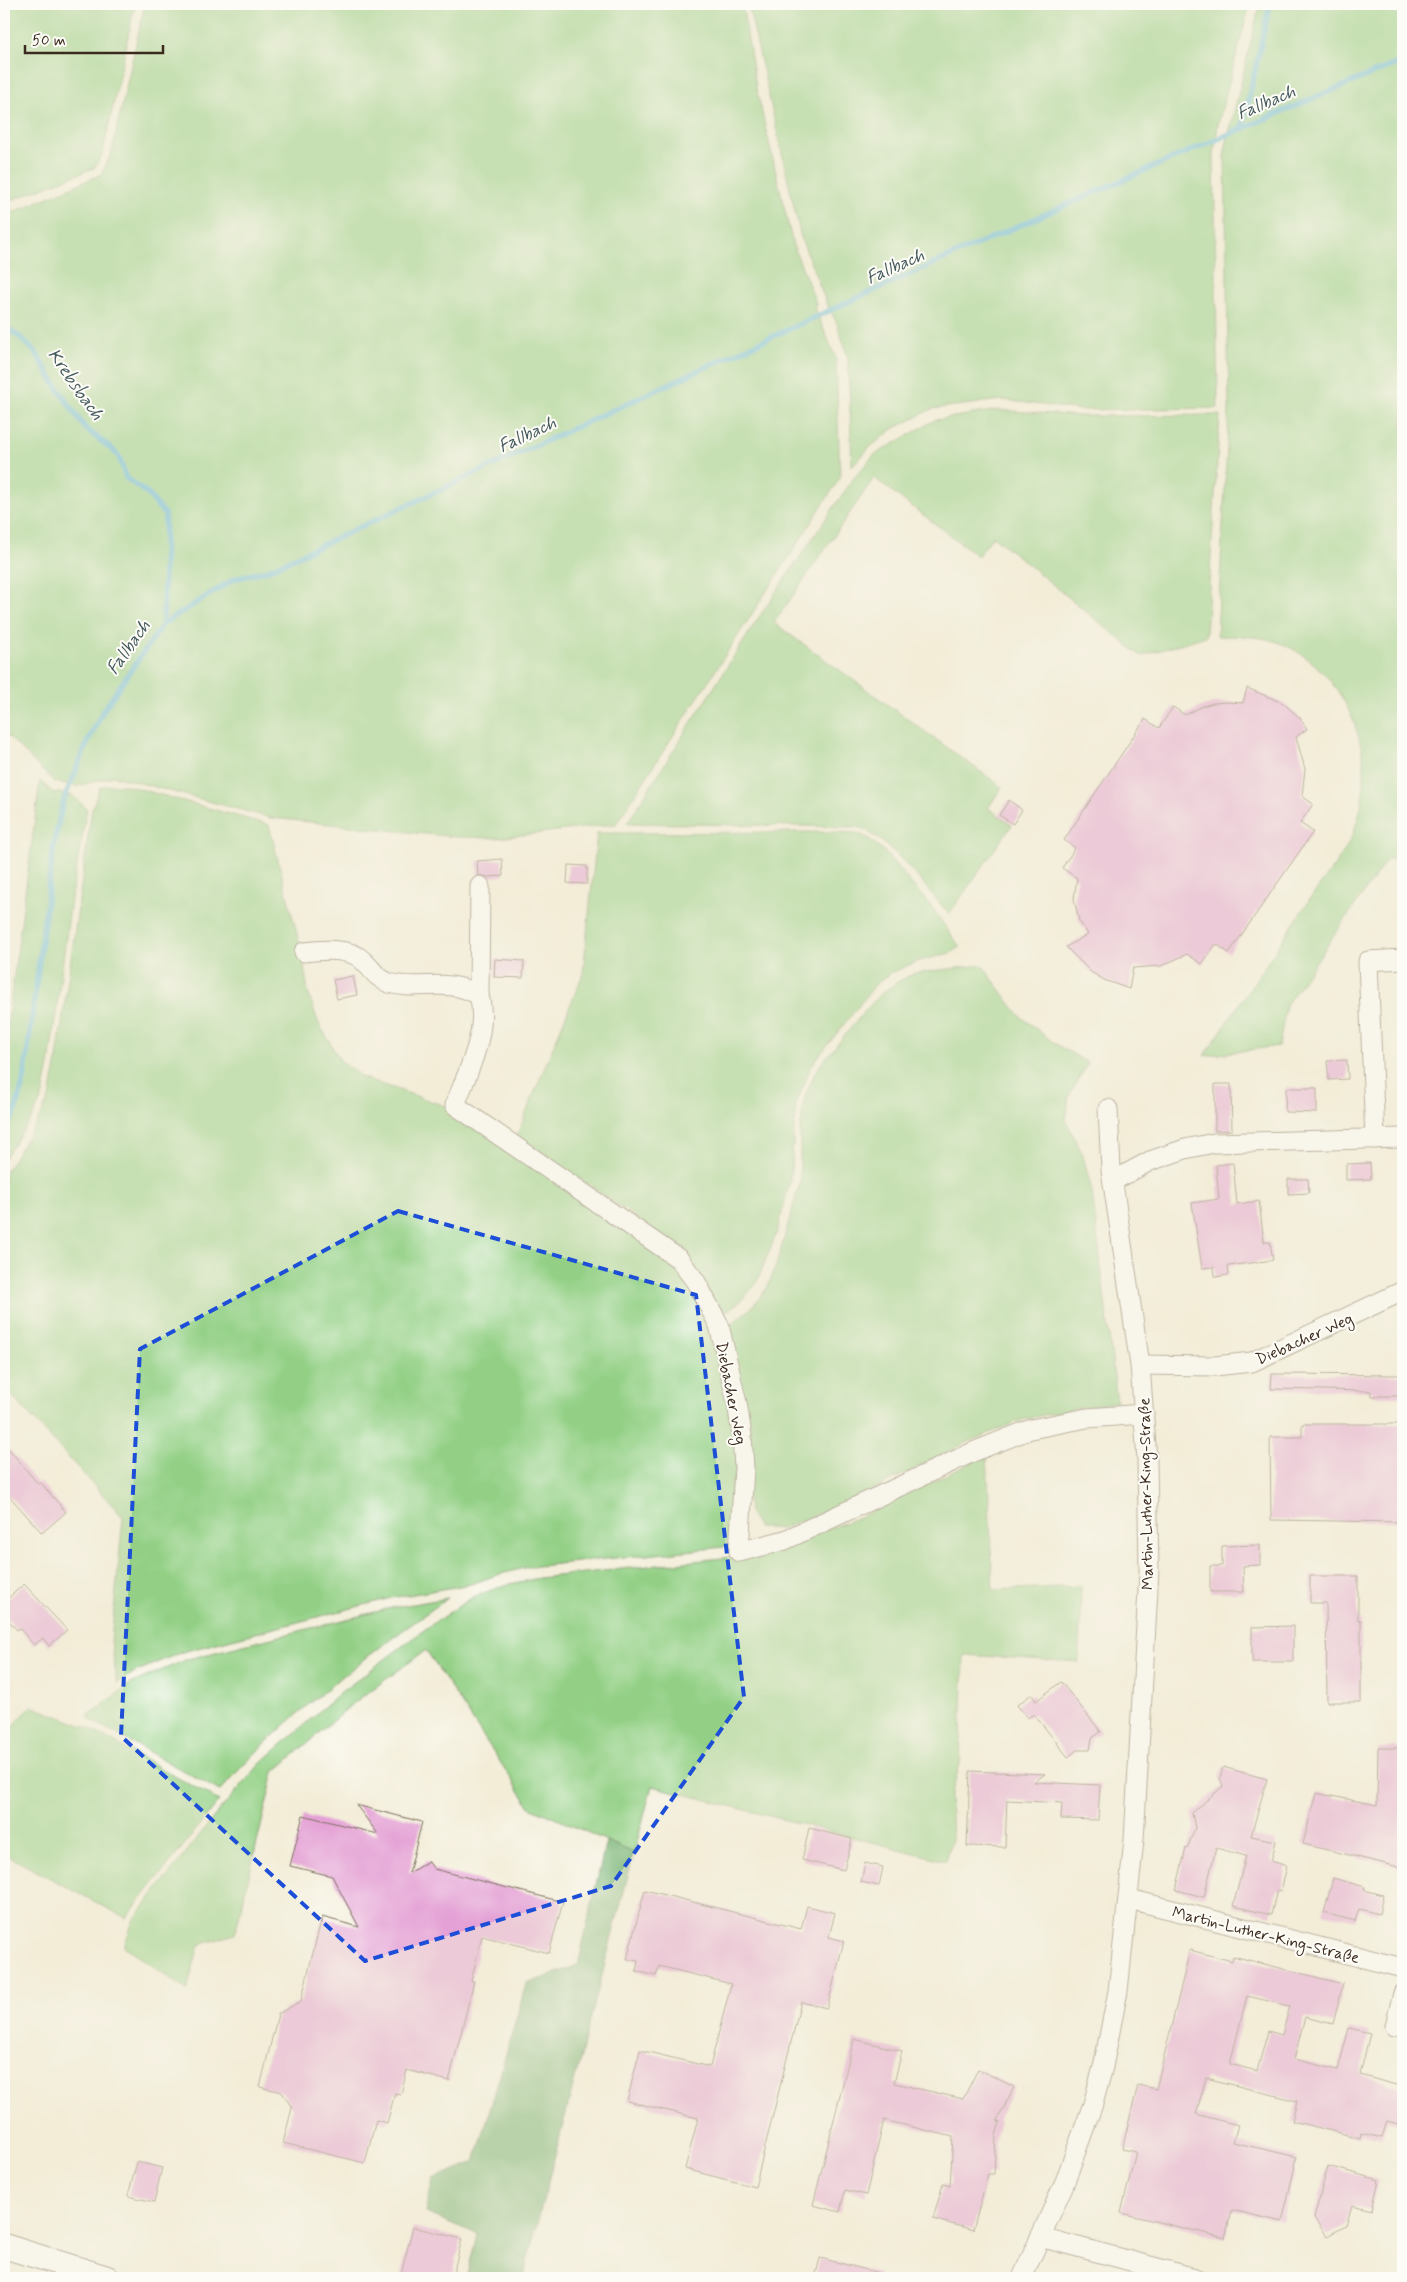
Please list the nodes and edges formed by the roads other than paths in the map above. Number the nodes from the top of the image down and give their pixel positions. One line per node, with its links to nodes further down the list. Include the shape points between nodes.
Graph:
1 (480, 886): 4 (street, Diebacher Weg)
2 (304, 952): 4 (street, via 345,952 358,956 379,979 389,983 451,984)
3 (1403, 959): 7 (street, via 1368,961)
4 (479, 995): 11 (street, Diebacher Weg, via 482,1006 476,1047 455,1105 679,1259 696,1282 719,1325 742,1435 744,1468 740,1552 785,1540 973,1452 1031,1429 1087,1418)
5 (1108, 1109): 8 (street, Martin-Luther-King-Straße)
6 (1403, 1138): 7 (street)
7 (1375, 1139): 8 (street, via 1214,1143 1185,1148 1150,1161)
8 (1113, 1181): 10 (street, Martin-Luther-King-Straße)
9 (1403, 1292): 10 (street, Diebacher Weg, via 1252,1362 1215,1366)
10 (1140, 1366): 11 (street, Martin-Luther-King-Straße)
11 (1144, 1414): 12 (street, Martin-Luther-King-Straße, via 1149,1571)
12 (1129, 1899): 13 (street, Martin-Luther-King-Straße); 16 (street, Martin-Luther-King-Straße, via 1118,1991 1098,2088 1064,2184)
13 (1403, 1968)
14 (1403, 1993): 15 (street)
15 (1396, 2026)
16 (1040, 2237): 19 (street, Martin-Luther-King-Straße); 20 (street)
17 (4, 2246): 18 (street)
18 (107, 2278)
19 (1022, 2278)
20 (1195, 2278)

